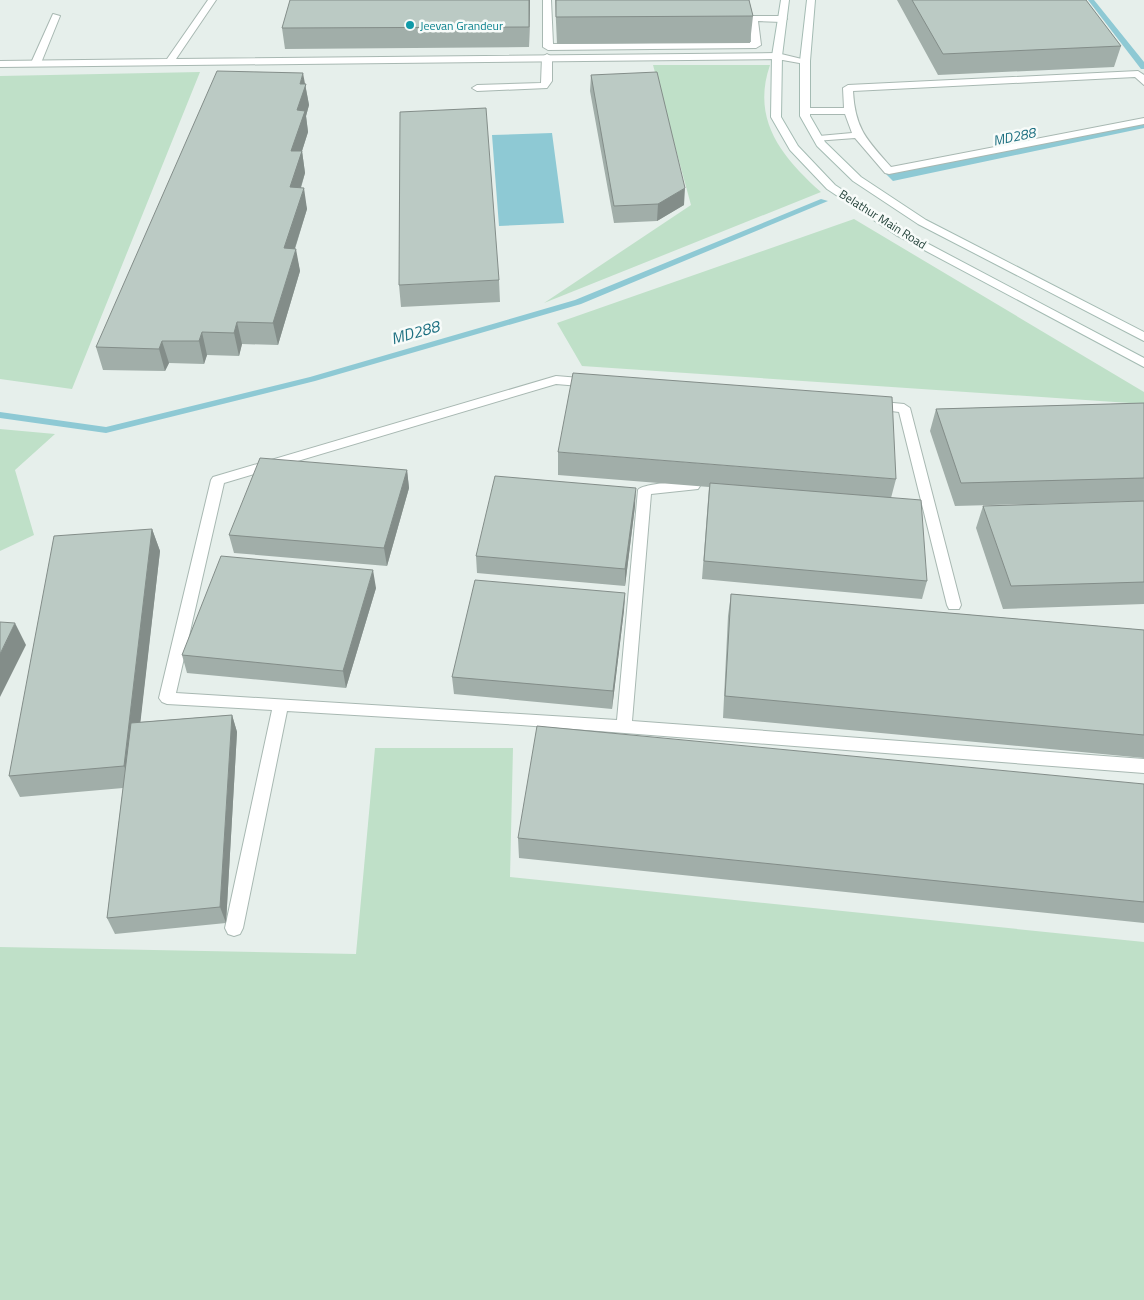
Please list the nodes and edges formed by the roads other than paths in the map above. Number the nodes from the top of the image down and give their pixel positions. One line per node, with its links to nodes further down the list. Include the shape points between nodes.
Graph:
1 (212, 0): 10 (street)
2 (547, 0): 6 (street, via 548,47 756,45 753,18)
3 (785, 0): 6 (street, Belathur Main Road)
4 (811, 0): 9 (street, Belathur Main Road)
5 (56, 16): 11 (street)
6 (782, 19): 7 (street, Belathur Main Road)
7 (777, 56): 8 (street); 9 (street); 21 (street, Belathur Main Road, via 776,117 794,148 831,187 900,233)
8 (547, 57): 10 (street); 14 (street, via 544,86)
9 (804, 61): 15 (street, Belathur Main Road)
10 (170, 62): 11 (street)
11 (36, 63): 12 (street)
12 (0, 64)
13 (1144, 82): 16 (street, via 1138,74 848,88)
14 (477, 88)
15 (806, 112): 16 (street); 19 (street, Belathur Main Road, via 805,116)
16 (849, 112): 18 (street)
17 (1144, 121): 18 (street, via 889,171)
18 (858, 135): 19 (street)
19 (819, 139): 20 (street, Belathur Main Road, via 860,181 922,222)
20 (1144, 337)
21 (1144, 362)
22 (606, 384): 26 (street, via 556,380 218,480 167,698)
23 (854, 404): 25 (street, via 904,408)
24 (693, 486): 27 (street, via 645,490)
25 (954, 604)
26 (280, 705): 27 (street); 29 (street)
27 (624, 726): 28 (street)
28 (1144, 766)
29 (234, 928)

